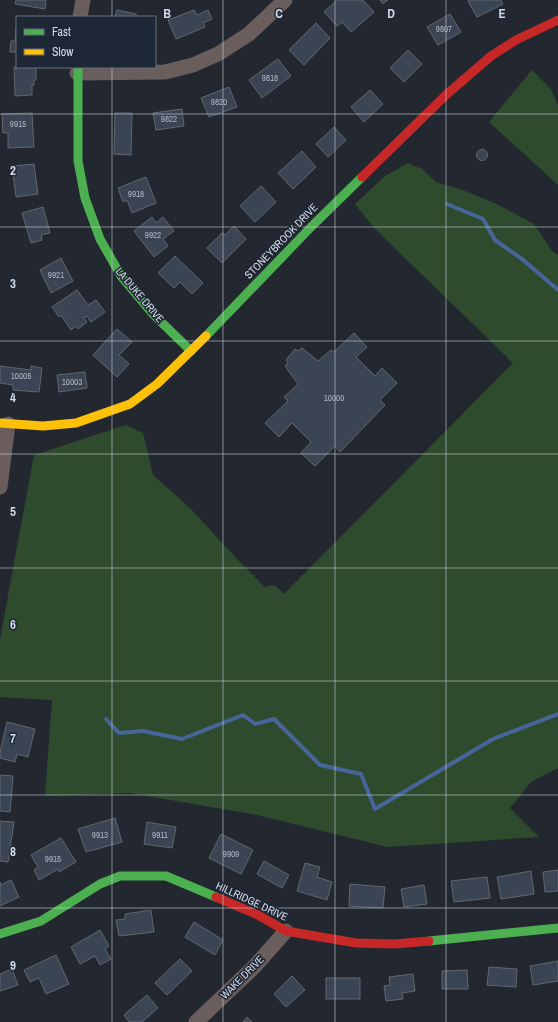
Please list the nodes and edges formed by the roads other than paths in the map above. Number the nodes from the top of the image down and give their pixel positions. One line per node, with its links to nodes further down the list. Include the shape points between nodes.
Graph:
1 (83, 0): 3 (street)
2 (285, 0): 5 (street, via 249,34 218,54 193,65 165,72)
3 (80, 16)
4 (558, 20): 6 (street, STONEYBROOK DRIVE, via 516,40 491,56 447,94 311,227)
5 (78, 70): 6 (street, LA DUKE DRIVE, via 78,160 85,198 100,238 121,276 153,314)
6 (191, 351): 7 (street, STONEYBROOK DRIVE, via 157,384 130,404 76,423 43,426)
7 (4, 423): 8 (street)
8 (0, 487)
9 (558, 928): 10 (street, HILLRIDGE DRIVE, via 395,944 356,942)
10 (286, 931): 11 (street, HILLRIDGE DRIVE, via 258,915 166,876 143,875 120,876 100,884 41,921); 12 (street, WAKE DRIVE, via 254,967)
11 (0, 934)
12 (196, 1022)

